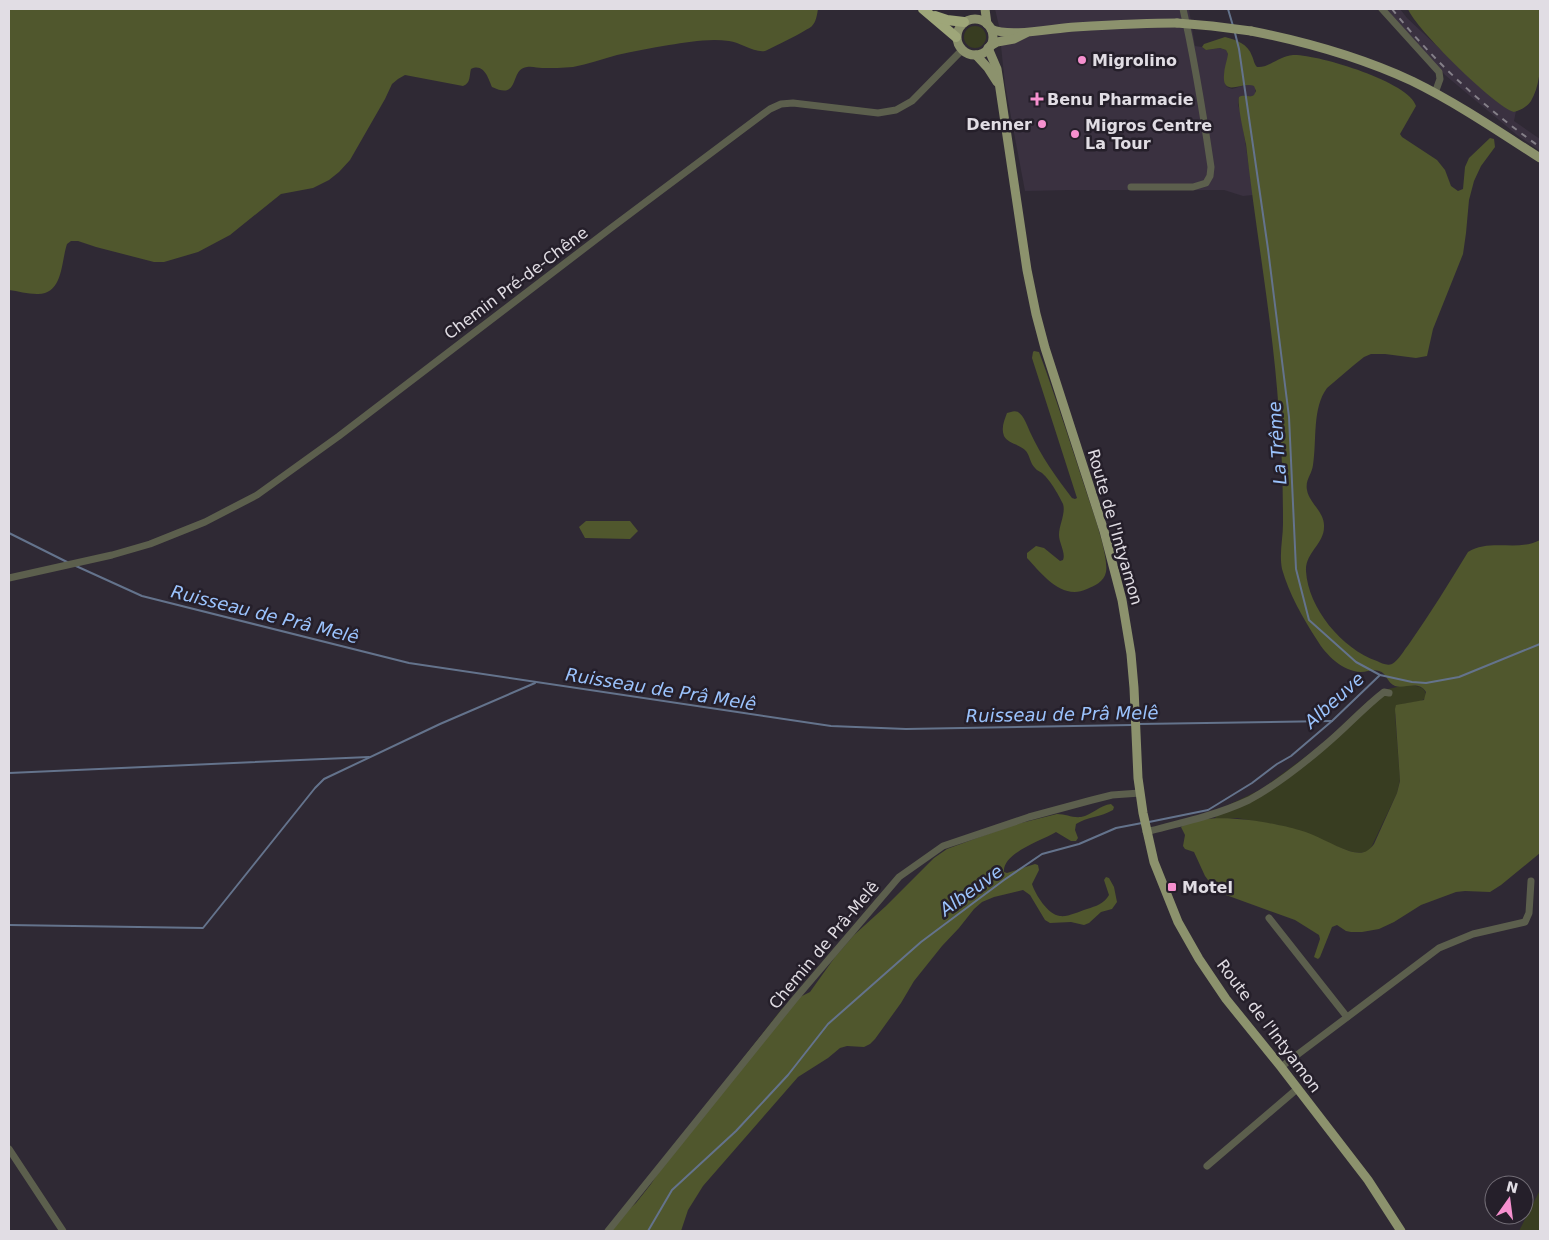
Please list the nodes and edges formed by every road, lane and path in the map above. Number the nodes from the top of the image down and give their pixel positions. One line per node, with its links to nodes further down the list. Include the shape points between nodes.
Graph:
1 (976, 9): 6 (main road)
2 (985, 9): 7 (main road)
3 (1183, 9): 16 (street, via 1202,106 1210,176 1206,183 1193,187)
4 (1382, 9): 14 (street, via 1438,72 1440,79)
5 (925, 10): 6 (highway, via 948,20); 9 (highway)
6 (967, 21): 7 (main road, via 981,20); 9 (main road, via 959,27)
7 (989, 26): 8 (main road, via 1003,32); 10 (main road, via 993,38)
8 (1026, 32): 10 (main road); 14 (main road, bridge, via 1135,23 1251,31 1300,41 1348,56)
9 (956, 37): 11 (main road)
10 (989, 47): 12 (main road); 13 (main road, Route de l'Intyamon)
11 (962, 50): 12 (main road); 17 (street, Chemin Pré-de-Chêne, via 912,101 896,110 883,113 793,103 770,109 347,430 237,506 183,532 137,548)
12 (976, 55): 13 (main road, Route de l'Intyamon, via 988,68)
13 (1000, 91): 19 (main road, Route de l'Intyamon, via 1036,314 1118,581 1131,654)
14 (1435, 93): 15 (main road)
15 (1540, 158)
16 (1131, 188)
17 (9, 578)
18 (1390, 693): 20 (street, via 1384,692 1324,747 1255,796 1215,813)
19 (1140, 792): 20 (main road, Route de l'Intyamon); 29 (street, Chemin de Prâ-Melê, via 1112,795 1029,817 943,846 899,877 794,1000)
20 (1146, 831): 24 (main road, Route de l'Intyamon, via 1164,890 1178,922 1226,1000)
21 (1531, 881): 23 (street, via 1530,913 1525,922 1473,934 1439,948)
22 (1269, 918): 23 (street)
23 (1347, 1017): 24 (street)
24 (1280, 1067): 25 (main road, Route de l'Intyamon)
25 (1297, 1088): 27 (street); 30 (main road, Route de l'Intyamon, via 1368,1180)
26 (9, 1149): 28 (street)
27 (1207, 1166)
28 (63, 1231)
29 (608, 1231)
30 (1401, 1231)

